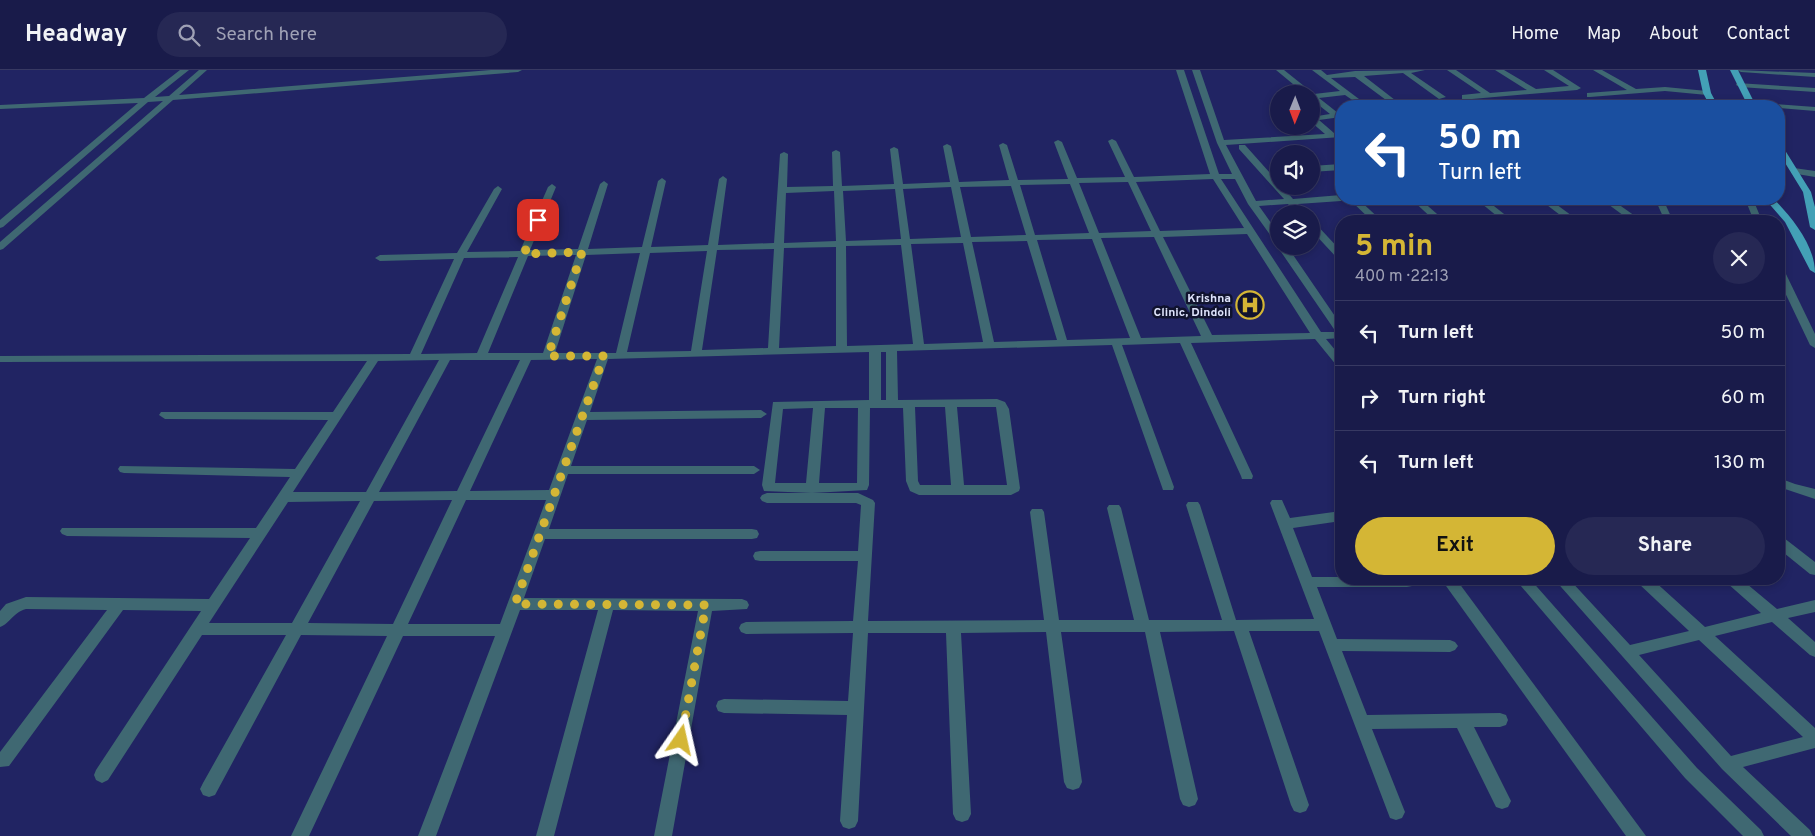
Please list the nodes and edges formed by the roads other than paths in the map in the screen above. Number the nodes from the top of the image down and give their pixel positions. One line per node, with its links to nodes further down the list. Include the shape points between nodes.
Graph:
1 (184, 70): 29 (street)
2 (203, 70): 26 (street)
3 (437, 70): 26 (street)
4 (518, 70): 38 (street)
5 (1180, 70): 73 (street)
6 (1196, 70): 59 (street)
7 (1280, 70): 23 (street)
8 (1316, 70): 31 (street)
9 (1421, 70): 18 (street)
10 (1451, 70): 34 (street)
11 (1499, 70): 30 (street)
12 (1548, 70): 30 (street, via 1577,88)
13 (1597, 70): 28 (street)
14 (1702, 70): 33 (main road)
15 (1734, 70): 24 (main road)
16 (1741, 70): 20 (street)
17 (1379, 71): 18 (street); 19 (street)
18 (1404, 71): 37 (street)
19 (1353, 72): 22 (street); 42 (street)
20 (1770, 72): 21 (street); 25 (street)
21 (1815, 75)
22 (1330, 76)
23 (1299, 85)
24 (1740, 85): 25 (street); 45 (main road)
25 (1788, 88): 27 (street); 36 (street)
26 (179, 90): 29 (street); 38 (street)
27 (1815, 90)
28 (1634, 91): 33 (street, via 1665,89); 35 (street)
29 (157, 92): 39 (street); 40 (street)
30 (1536, 92): 34 (street)
31 (1346, 93): 32 (street); 41 (street)
32 (1320, 94)
33 (1707, 94): 44 (main road)
34 (1488, 95): 43 (street, via 1465,98)
35 (1590, 95)
36 (1795, 95)
37 (1442, 97)
38 (170, 98): 40 (street); 115 (street)
39 (0, 100)
40 (146, 100): 48 (street); 104 (street)
41 (1355, 100)
42 (1391, 100)
43 (1468, 100)
44 (1710, 100)
45 (1749, 100)
46 (1320, 101): 51 (street)
47 (1802, 102): 50 (street)
48 (0, 107)
49 (1785, 108): 50 (street)
50 (1813, 110)
51 (1335, 112)
52 (1335, 116): 53 (street, via 1313,119)
53 (1335, 135)
54 (1335, 136): 59 (street)
55 (1112, 141): 75 (street)
56 (1335, 141): 61 (street)
57 (1058, 142): 77 (street)
58 (1003, 145): 79 (street)
59 (1222, 145): 61 (street); 72 (street)
60 (947, 146): 81 (street)
61 (1242, 147): 69 (street)
62 (894, 149): 82 (street)
63 (836, 152): 83 (street)
64 (784, 154): 85 (street)
65 (1785, 157): 68 (main road)
66 (1335, 168): 67 (street)
67 (1320, 169)
68 (1794, 171): 71 (street); 96 (main road)
69 (1265, 173): 70 (street); 87 (street)
70 (1270, 173)
71 (1815, 174)
72 (1238, 176): 73 (street); 88 (street)
73 (1216, 178): 75 (street); 107 (street)
74 (723, 179): 117 (street)
75 (1130, 180): 77 (street); 109 (street)
76 (662, 181): 118 (street)
77 (1073, 182): 79 (street); 110 (street)
78 (604, 184): 120 (street)
79 (1015, 184): 81 (street); 111 (street)
80 (552, 186): 121 (street)
81 (956, 186): 82 (street); 112 (street)
82 (898, 187): 83 (street); 113 (street)
83 (839, 188): 85 (street); 114 (street)
84 (498, 189): 123 (street)
85 (782, 190): 116 (street)
86 (1335, 198): 87 (street)
87 (1291, 201): 88 (street); 89 (street)
88 (1253, 204): 106 (street)
89 (1294, 205)
90 (1359, 205): 97 (street)
91 (1422, 205): 98 (street)
92 (1488, 205): 99 (street)
93 (1552, 205): 100 (street)
94 (1614, 205): 101 (street)
95 (1774, 205): 102 (main road)
96 (1812, 207): 105 (main road)
97 (1370, 215)
98 (1433, 215)
99 (1500, 215)
100 (1566, 215)
101 (1628, 215)
102 (1784, 215)
103 (1785, 217): 125 (main road)
104 (0, 225)
105 (1815, 227)
106 (1270, 228)
107 (1250, 231): 109 (street); 129 (street)
108 (1320, 234): 119 (street)
109 (1158, 235): 110 (street); 130 (street)
110 (1095, 237): 111 (street); 133 (street)
111 (1031, 239): 112 (street); 134 (street)
112 (967, 241): 113 (street); 135 (street)
113 (906, 243): 114 (street); 137 (street)
114 (841, 244): 116 (street); 140 (street)
115 (0, 246)
116 (779, 246): 117 (street); 141 (street)
117 (713, 248): 118 (street); 142 (street)
118 (646, 250): 120 (street); 148 (street)
119 (1335, 250)
120 (582, 252): 121 (street); 146 (street)
121 (524, 254): 123 (street); 144 (street)
122 (1288, 255): 127 (street)
123 (460, 256): 124 (street); 150 (street)
124 (380, 258)
125 (1815, 270)
126 (1785, 298): 136 (street)
127 (1335, 324)
128 (1335, 334): 129 (street)
129 (1318, 336): 130 (street); 151 (street)
130 (1208, 339): 131 (street)
131 (1184, 340): 133 (street); 166 (street)
132 (1116, 342): 133 (street); 134 (street); 168 (street)
133 (1137, 342)
134 (1063, 343): 135 (street)
135 (989, 345): 137 (street)
136 (1815, 345)
137 (919, 348): 139 (street)
138 (875, 349): 139 (street); 140 (street); 155 (street)
139 (891, 349): 156 (street)
140 (842, 350): 141 (street)
141 (773, 352): 142 (street)
142 (696, 353): 148 (street)
143 (447, 356): 144 (street); 150 (street); 172 (street)
144 (481, 356): 145 (street)
145 (528, 356): 146 (street); 173 (street)
146 (548, 356): 147 (street)
147 (604, 356): 148 (street); 161 (street)
148 (621, 356)
149 (375, 357): 150 (street); 152 (street); 160 (street)
150 (414, 357)
151 (1335, 357)
152 (0, 359)
153 (951, 403): 157 (street); 170 (street); 170 (street, via 1001,405 1015,485 1011,490)
154 (819, 404): 155 (street); 169 (street); 169 (street, via 776,406 768,484 774,489)
155 (870, 404): 156 (street); 169 (street, via 863,485 858,488)
156 (892, 404): 157 (street)
157 (909, 404): 170 (street, via 913,486 919,490)
158 (761, 414): 161 (street)
159 (165, 415): 160 (street)
160 (337, 416): 165 (street)
161 (582, 416): 163 (street)
162 (124, 470): 165 (street)
163 (562, 470): 164 (street); 174 (street)
164 (754, 470)
165 (299, 473): 175 (street)
166 (1247, 476)
167 (1785, 485): 171 (street)
168 (1168, 487)
169 (812, 488)
170 (958, 490)
171 (1815, 494)
172 (370, 495): 173 (street); 175 (street); 211 (street)
173 (462, 495): 174 (street); 216 (street)
174 (553, 495): 185 (street)
175 (284, 497): 184 (street)
176 (767, 498): 189 (street, via 865,500 869,509)
177 (1277, 503): 182 (street)
178 (1193, 505): 209 (street)
179 (1114, 508): 208 (street)
180 (1036, 512): 210 (street)
181 (1335, 517): 182 (street)
182 (1285, 524): 191 (street)
183 (67, 530): 184 (street)
184 (260, 533): 200 (street)
185 (540, 534): 186 (street); 199 (street)
186 (752, 534)
187 (1785, 547): 190 (street)
188 (760, 556): 189 (street)
189 (865, 556): 213 (street)
190 (1815, 570)
191 (1307, 582): 192 (street); 207 (street)
192 (1335, 582)
193 (1452, 585): 244 (street)
194 (1527, 585): 245 (street, via 1691,773)
195 (1566, 585): 222 (street)
196 (1650, 585): 218 (street)
197 (1739, 585): 205 (street)
198 (119, 604): 200 (street); 206 (street, via 26,603 11,608); 229 (street)
199 (515, 604): 201 (street); 217 (street)
200 (213, 605): 215 (street)
201 (607, 605): 202 (street); 242 (street)
202 (706, 605): 203 (street); 243 (street)
203 (742, 605)
204 (1815, 606): 205 (street)
205 (1774, 616): 218 (street); 221 (street)
206 (0, 621)
207 (1323, 625): 209 (street); 219 (street)
208 (1147, 626): 209 (street); 210 (street); 234 (street)
209 (1236, 626): 236 (street)
210 (1051, 627): 214 (street); 232 (street)
211 (297, 628): 215 (street); 216 (street); 233 (street)
212 (746, 628): 213 (street)
213 (861, 628): 214 (street); 224 (street)
214 (953, 628): 238 (street)
215 (197, 629): 231 (street)
216 (398, 629): 217 (street); 240 (street)
217 (505, 630): 241 (street)
218 (1702, 633): 222 (street); 228 (street)
219 (1331, 645): 220 (street); 227 (street)
220 (1450, 646)
221 (1815, 651)
222 (1626, 652): 230 (street)
223 (724, 706): 224 (street)
224 (856, 708): 239 (street)
225 (1500, 720): 226 (street)
226 (1462, 721): 227 (street); 235 (street)
227 (1361, 722): 237 (street)
228 (1815, 739): 230 (street)
229 (3, 761)
230 (1728, 764): 246 (street)
231 (102, 775)
232 (1073, 782)
233 (209, 789)
234 (1189, 799)
235 (1502, 801)
236 (1300, 805)
237 (1396, 812)
238 (962, 814)
239 (849, 821)
240 (300, 836)
241 (426, 836)
242 (545, 836)
243 (663, 836)
244 (1637, 836)
245 (1755, 836)
246 (1804, 836)

